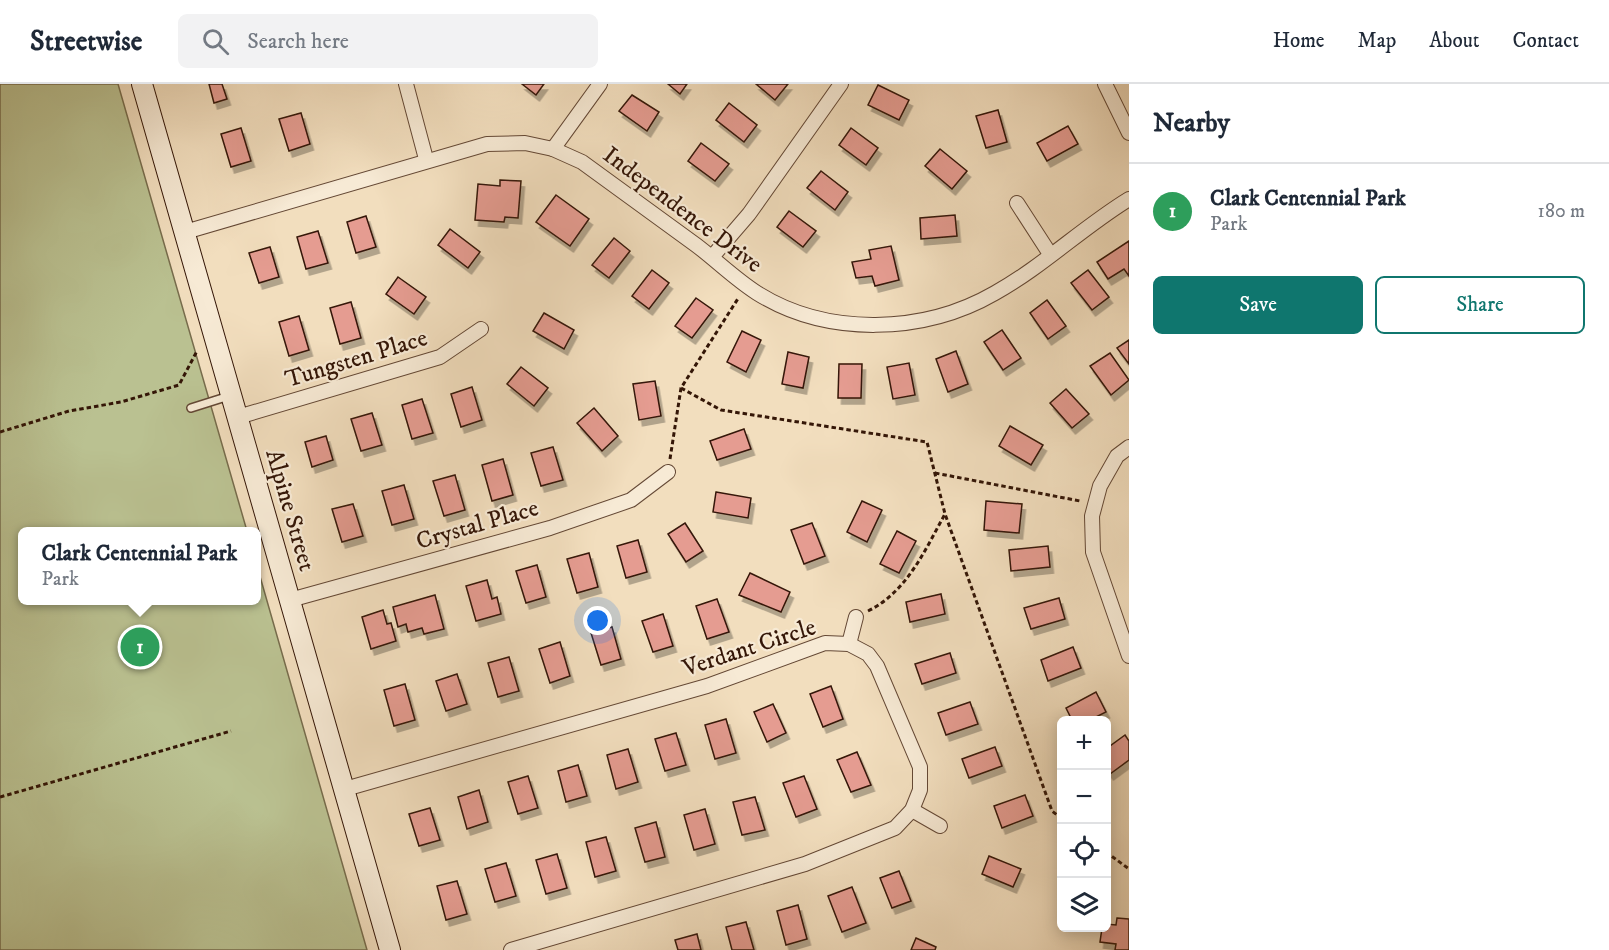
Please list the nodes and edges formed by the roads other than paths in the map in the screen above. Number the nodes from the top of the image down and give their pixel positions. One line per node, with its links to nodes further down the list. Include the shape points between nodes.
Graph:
1 (142, 84): 11 (street, Alpine Street)
2 (406, 84): 8 (street)
3 (600, 84): 7 (street)
4 (841, 84): 13 (street, via 748,214)
5 (1105, 84): 6 (street)
6 (1129, 133)
7 (553, 149): 8 (street, Independence Drive, via 525,143 487,144); 13 (street, Independence Drive, via 582,162)
8 (426, 159): 11 (street, Independence Drive)
9 (1129, 199): 12 (street, Independence Drive)
10 (1017, 203): 12 (street)
11 (184, 232): 15 (street, Alpine Street)
12 (1050, 254): 13 (street, Independence Drive, via 997,292 966,308 922,321 877,325 809,315 757,293)
13 (712, 257)
14 (482, 329): 17 (street, Tungsten Place, via 440,357)
15 (232, 395): 16 (lane); 17 (street, Alpine Street)
16 (191, 408)
17 (238, 417): 20 (street, Alpine Street)
18 (1129, 447): 23 (street, via 1117,456 1100,486 1092,516 1093,552)
19 (668, 472): 20 (street, Crystal Place, via 631,500 550,528)
20 (290, 600): 24 (street, Alpine Street)
21 (856, 617): 22 (street)
22 (849, 644): 24 (street, Verdant Circle, via 825,644 707,686); 25 (street, Verdant Circle, via 868,654 877,666 920,767 920,790)
23 (1129, 656)
24 (345, 789): 27 (street, Alpine Street)
25 (912, 810): 26 (street); 28 (street, via 885,834 805,864)
26 (940, 826)
27 (390, 950)
28 (510, 950)

